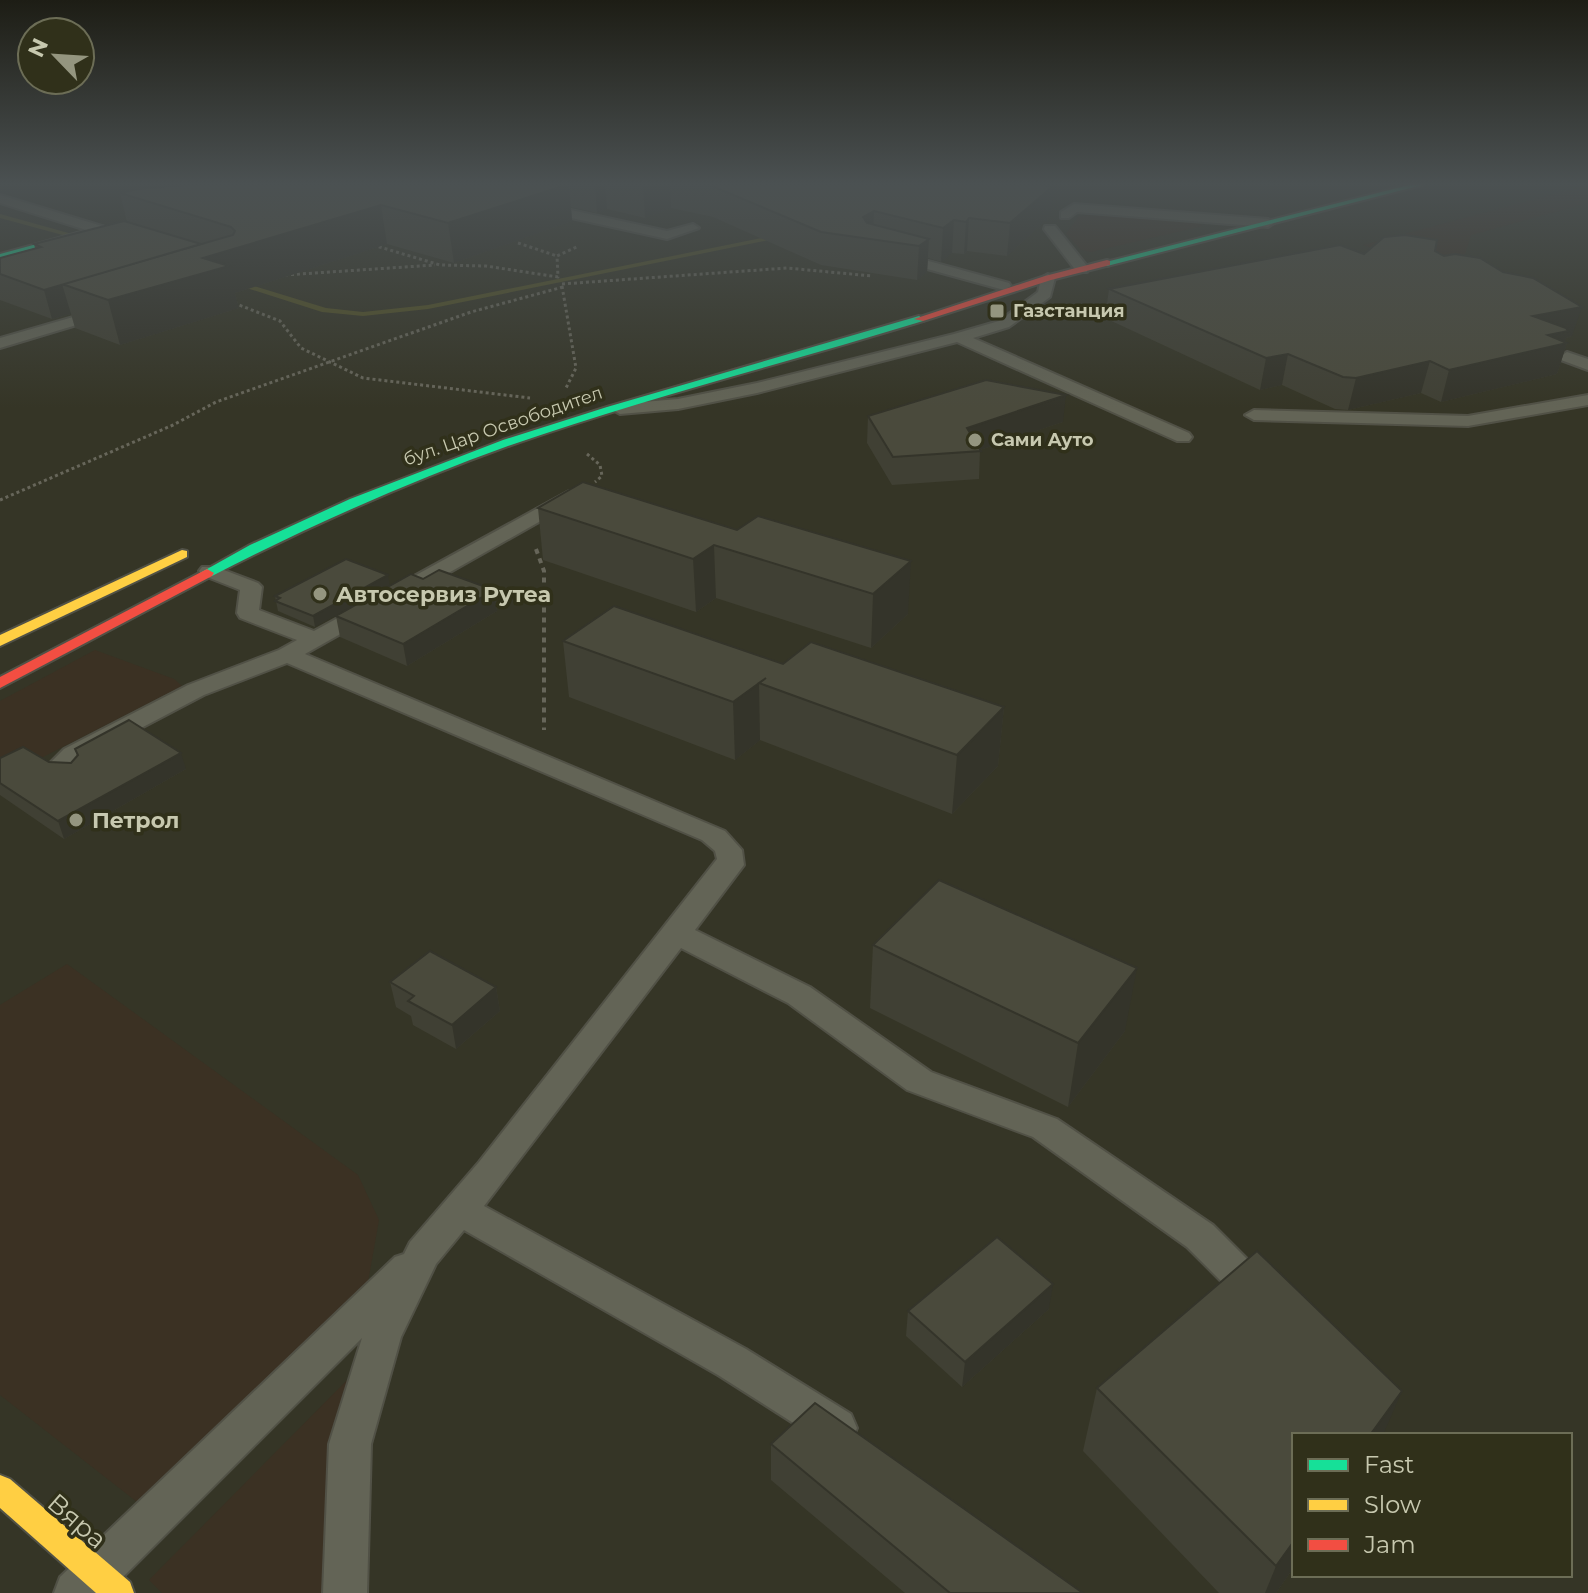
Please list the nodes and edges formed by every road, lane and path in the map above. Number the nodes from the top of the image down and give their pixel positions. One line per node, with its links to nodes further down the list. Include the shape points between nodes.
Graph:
1 (420, 259): 6 (path)
2 (557, 259): 10 (path)
3 (906, 259): 13 (lane)
4 (1076, 259): 7 (lane)
5 (1121, 259): 7 (main road, бул. Цар Освободител)
6 (440, 265): 8 (path); 10 (path)
7 (1082, 269): 11 (main road, бул. Цар Освободител)
8 (278, 275)
9 (873, 276): 12 (path, via 787,268)
10 (558, 277): 12 (path)
11 (1048, 278): 13 (main road, бул. Цар Освободител); 16 (lane, via 1045,294 1004,324); 23 (main road, бул. Цар Освободител)
12 (562, 285): 19 (path); 22 (path, via 576,368 560,395)
13 (1004, 286): 22 (main road, бул. Цар Освободител, via 902,309)
14 (233, 302): 19 (path, via 280,321 301,348)
15 (130, 304): 17 (lane)
16 (959, 337): 23 (lane, via 757,388 678,404); 26 (lane)
17 (0, 343)
18 (1567, 357): 20 (lane)
19 (328, 363): 22 (path, via 378,382); 29 (path, via 216,402)
20 (1588, 365)
21 (1588, 400): 24 (lane, via 1468,421)
22 (561, 405): 27 (main road, бул. Цар Освободител)
23 (608, 410): 25 (main road, бул. Цар Освободител)
24 (1254, 415)
25 (580, 421): 28 (path, via 578,446 600,465 602,476); 33 (main road, бул. Цар Освободител, via 341,507)
26 (1183, 437)
27 (353, 482)
28 (568, 497): 30 (lane); 31 (lane)
29 (0, 500)
30 (598, 506)
31 (533, 517): 34 (lane); 38 (path, via 534,544 544,571)
32 (203, 544): 35 (main road)
33 (209, 571): 34 (lane, via 251,587 248,613); 37 (main road, бул. Цар Освободител)
34 (315, 639): 36 (lane)
35 (0, 641)
36 (287, 655): 38 (lane); 39 (lane, via 196,690 122,737 73,754 63,763)
37 (0, 683)
38 (543, 763): 40 (lane, via 711,834 728,847 730,865)
39 (68, 772)
40 (678, 934): 41 (lane); 43 (lane, via 799,995 919,1081 1045,1128 1200,1236)
41 (460, 1210): 42 (lane); 44 (lane, via 732,1362)
42 (423, 1253): 46 (lane); 47 (lane, via 382,1336 350,1444)
43 (1237, 1273)
44 (866, 1446)
45 (0, 1489): 46 (main road, Вяра)
46 (98, 1586)
47 (345, 1593)

